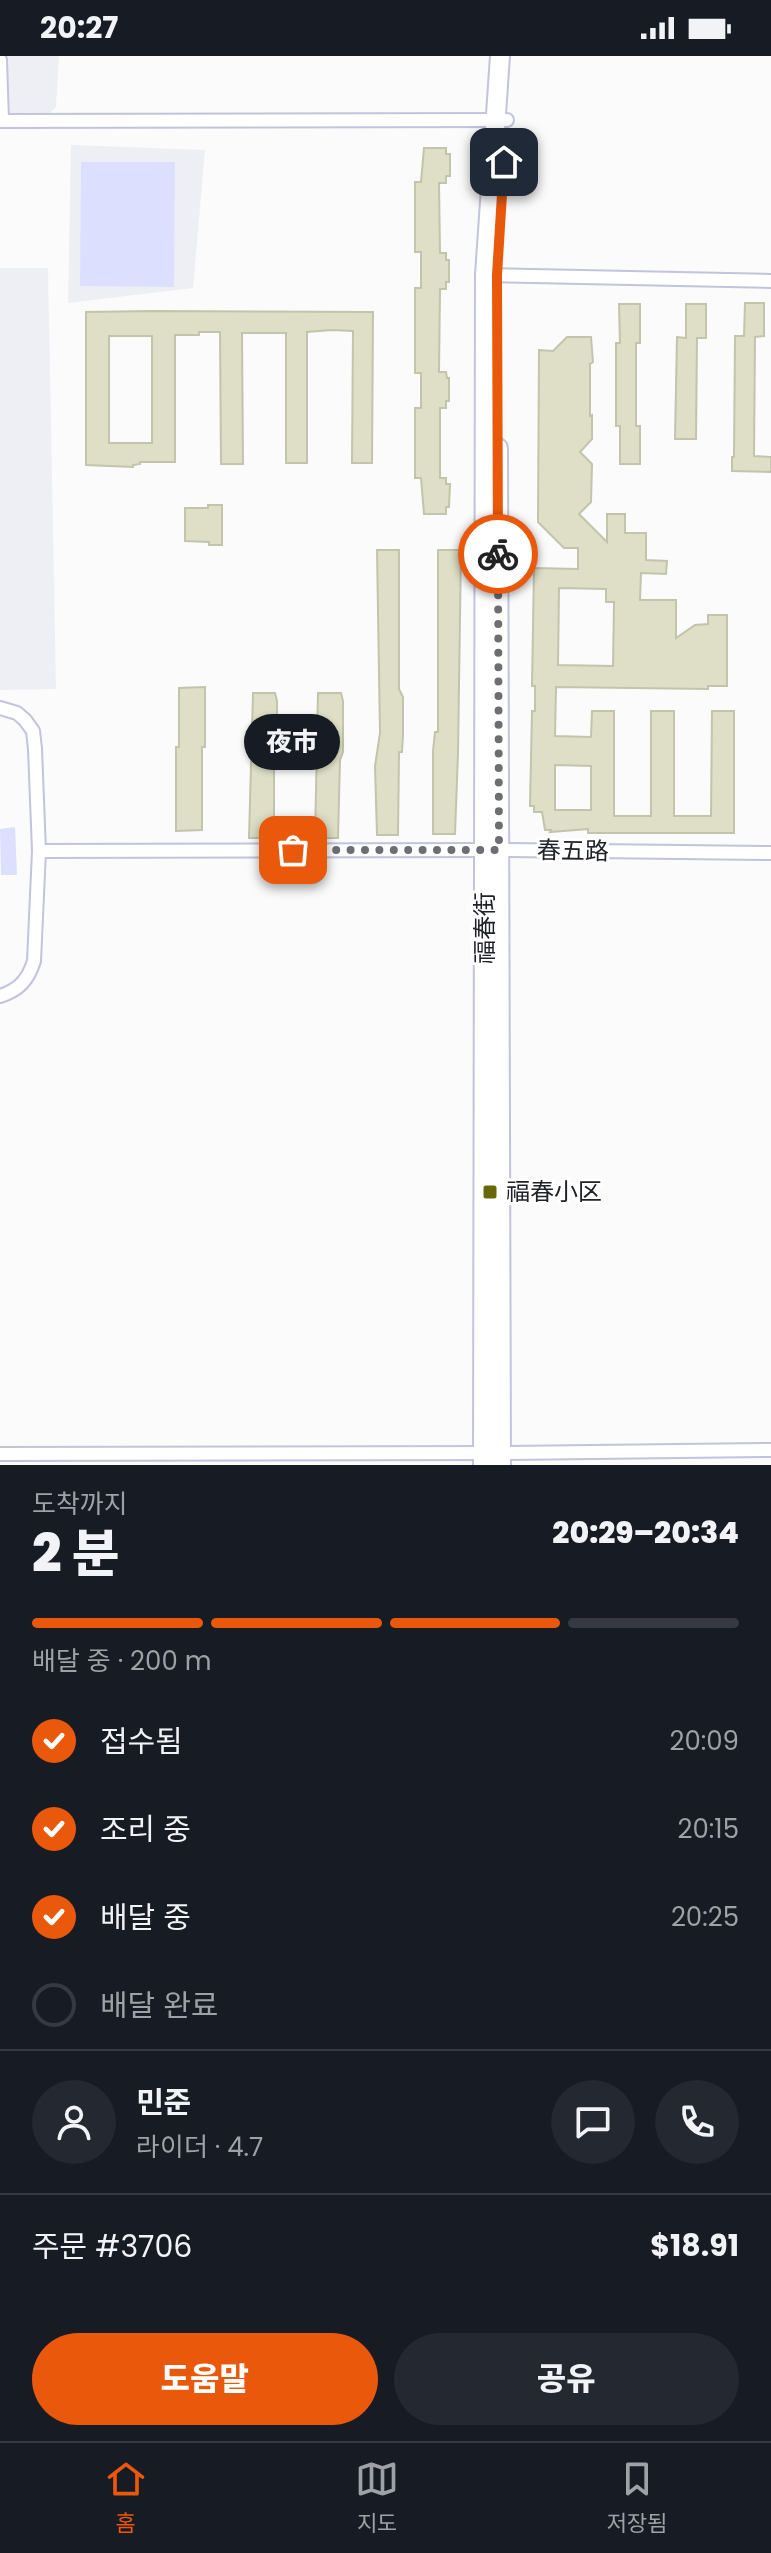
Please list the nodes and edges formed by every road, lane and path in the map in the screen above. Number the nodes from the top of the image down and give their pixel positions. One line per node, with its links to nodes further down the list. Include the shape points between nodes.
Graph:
1 (500, 56): 4 (main road, 福春街)
2 (512, 56): 4 (main road, 福春街)
3 (0, 60): 5 (street)
4 (501, 120): 5 (street); 6 (main road, 福春街)
5 (1, 121)
6 (491, 275): 7 (street); 9 (main road, 福春街)
7 (771, 281)
8 (0, 708): 10 (street, via 17,713 33,731)
9 (492, 850): 10 (street, 春五路); 11 (street, 春五路); 15 (main road, 福春街)
10 (39, 851): 12 (street, via 34,961 17,990)
11 (771, 853)
12 (0, 996)
13 (771, 1450): 15 (street)
14 (0, 1454): 15 (street)
15 (492, 1459)

